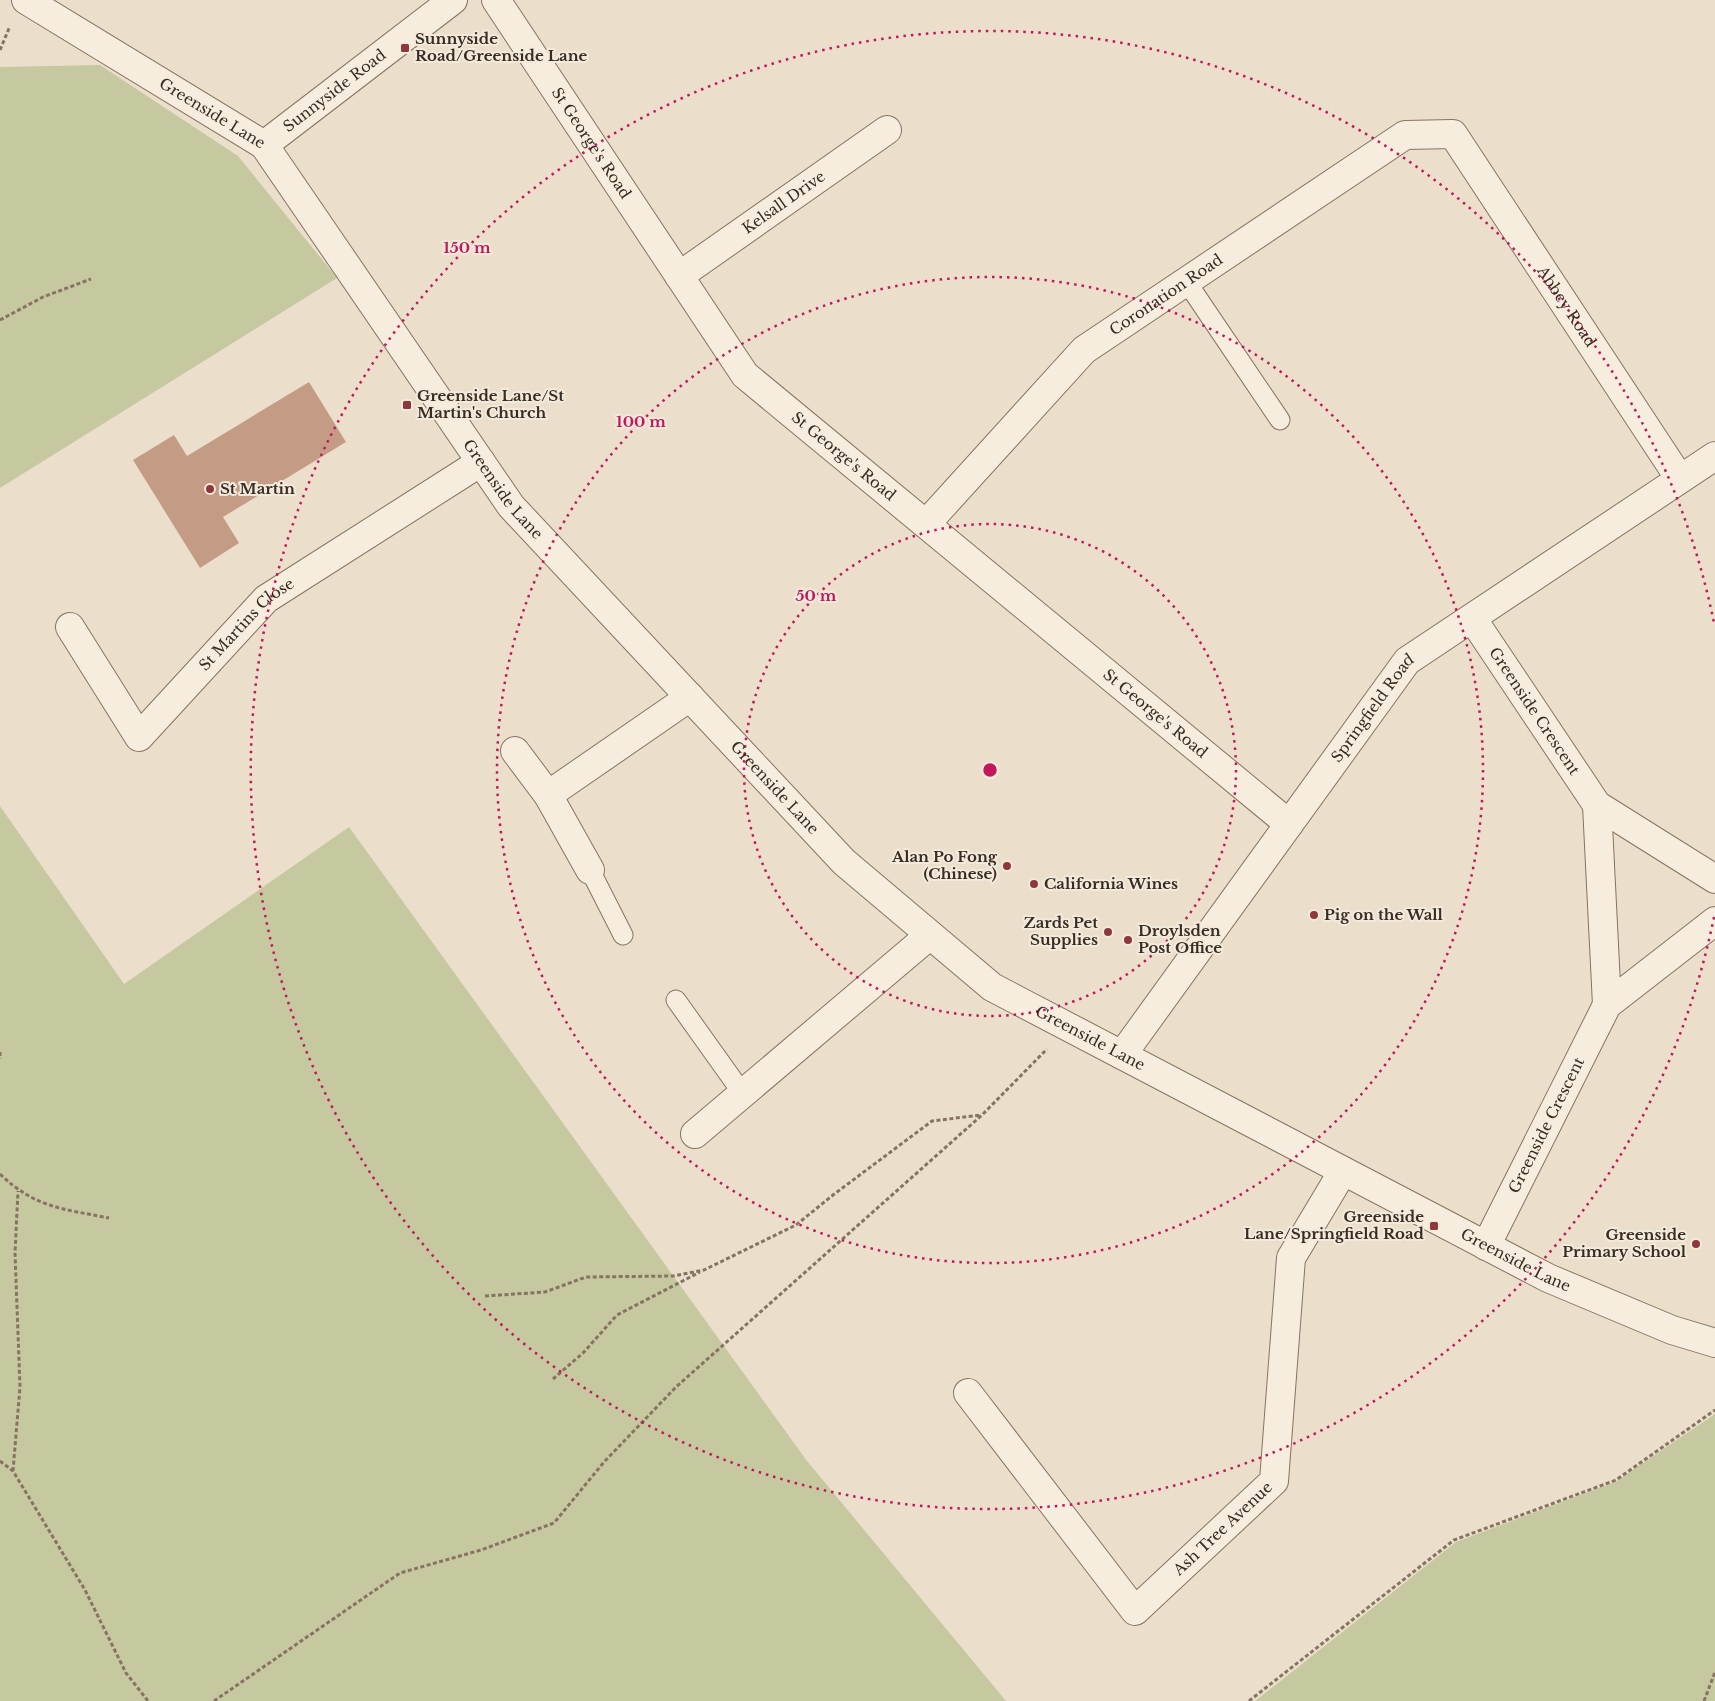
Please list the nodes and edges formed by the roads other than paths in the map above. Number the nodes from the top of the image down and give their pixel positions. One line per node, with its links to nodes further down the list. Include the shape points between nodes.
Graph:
1 (26, 0): 6 (street, Greenside Lane)
2 (453, 0): 6 (street, Sunnyside Road)
3 (496, 0): 7 (street, St George's Road)
4 (887, 130): 7 (street, Kelsall Drive)
5 (1453, 134): 8 (street, Coronation Road, via 1405,135); 12 (street, Abbey Road)
6 (264, 145): 11 (street, Greenside Lane)
7 (679, 276): 13 (street, St George's Road, via 745,375)
8 (1186, 281): 9 (lane); 13 (street, Coronation Road, via 1084,350)
9 (1280, 420)
10 (1715, 456): 12 (street, Springfield Road)
11 (481, 462): 15 (street, St Martins Close, via 266,599 139,737); 16 (street, Greenside Lane, via 511,506)
12 (1680, 479): 14 (street, Springfield Road)
13 (926, 524): 20 (street, St George's Road)
14 (1472, 618): 19 (street, Greenside Crescent); 20 (street, Springfield Road, via 1407,661)
15 (70, 627)
16 (690, 697): 18 (street); 25 (street, Greenside Lane, via 844,862)
17 (515, 751): 18 (street)
18 (548, 795): 21 (street)
19 (1597, 805): 22 (street); 27 (street)
20 (1288, 824): 28 (street, Springfield Road)
21 (590, 870): 24 (lane)
22 (1715, 879)
23 (1715, 921): 27 (street)
24 (623, 935)
25 (930, 935): 28 (street, Greenside Lane, via 992,987); 29 (street)
26 (676, 1000): 29 (lane)
27 (1607, 1005): 32 (street, Greenside Crescent)
28 (1122, 1055): 31 (street, Greenside Lane)
29 (743, 1094): 30 (street)
30 (695, 1134)
31 (1343, 1171): 32 (street, Greenside Lane); 34 (street, Ash Tree Avenue, via 1291,1258 1274,1481 1135,1611)
32 (1486, 1246): 33 (street, Greenside Lane, via 1548,1278 1672,1330)
33 (1715, 1343)
34 (968, 1392)

